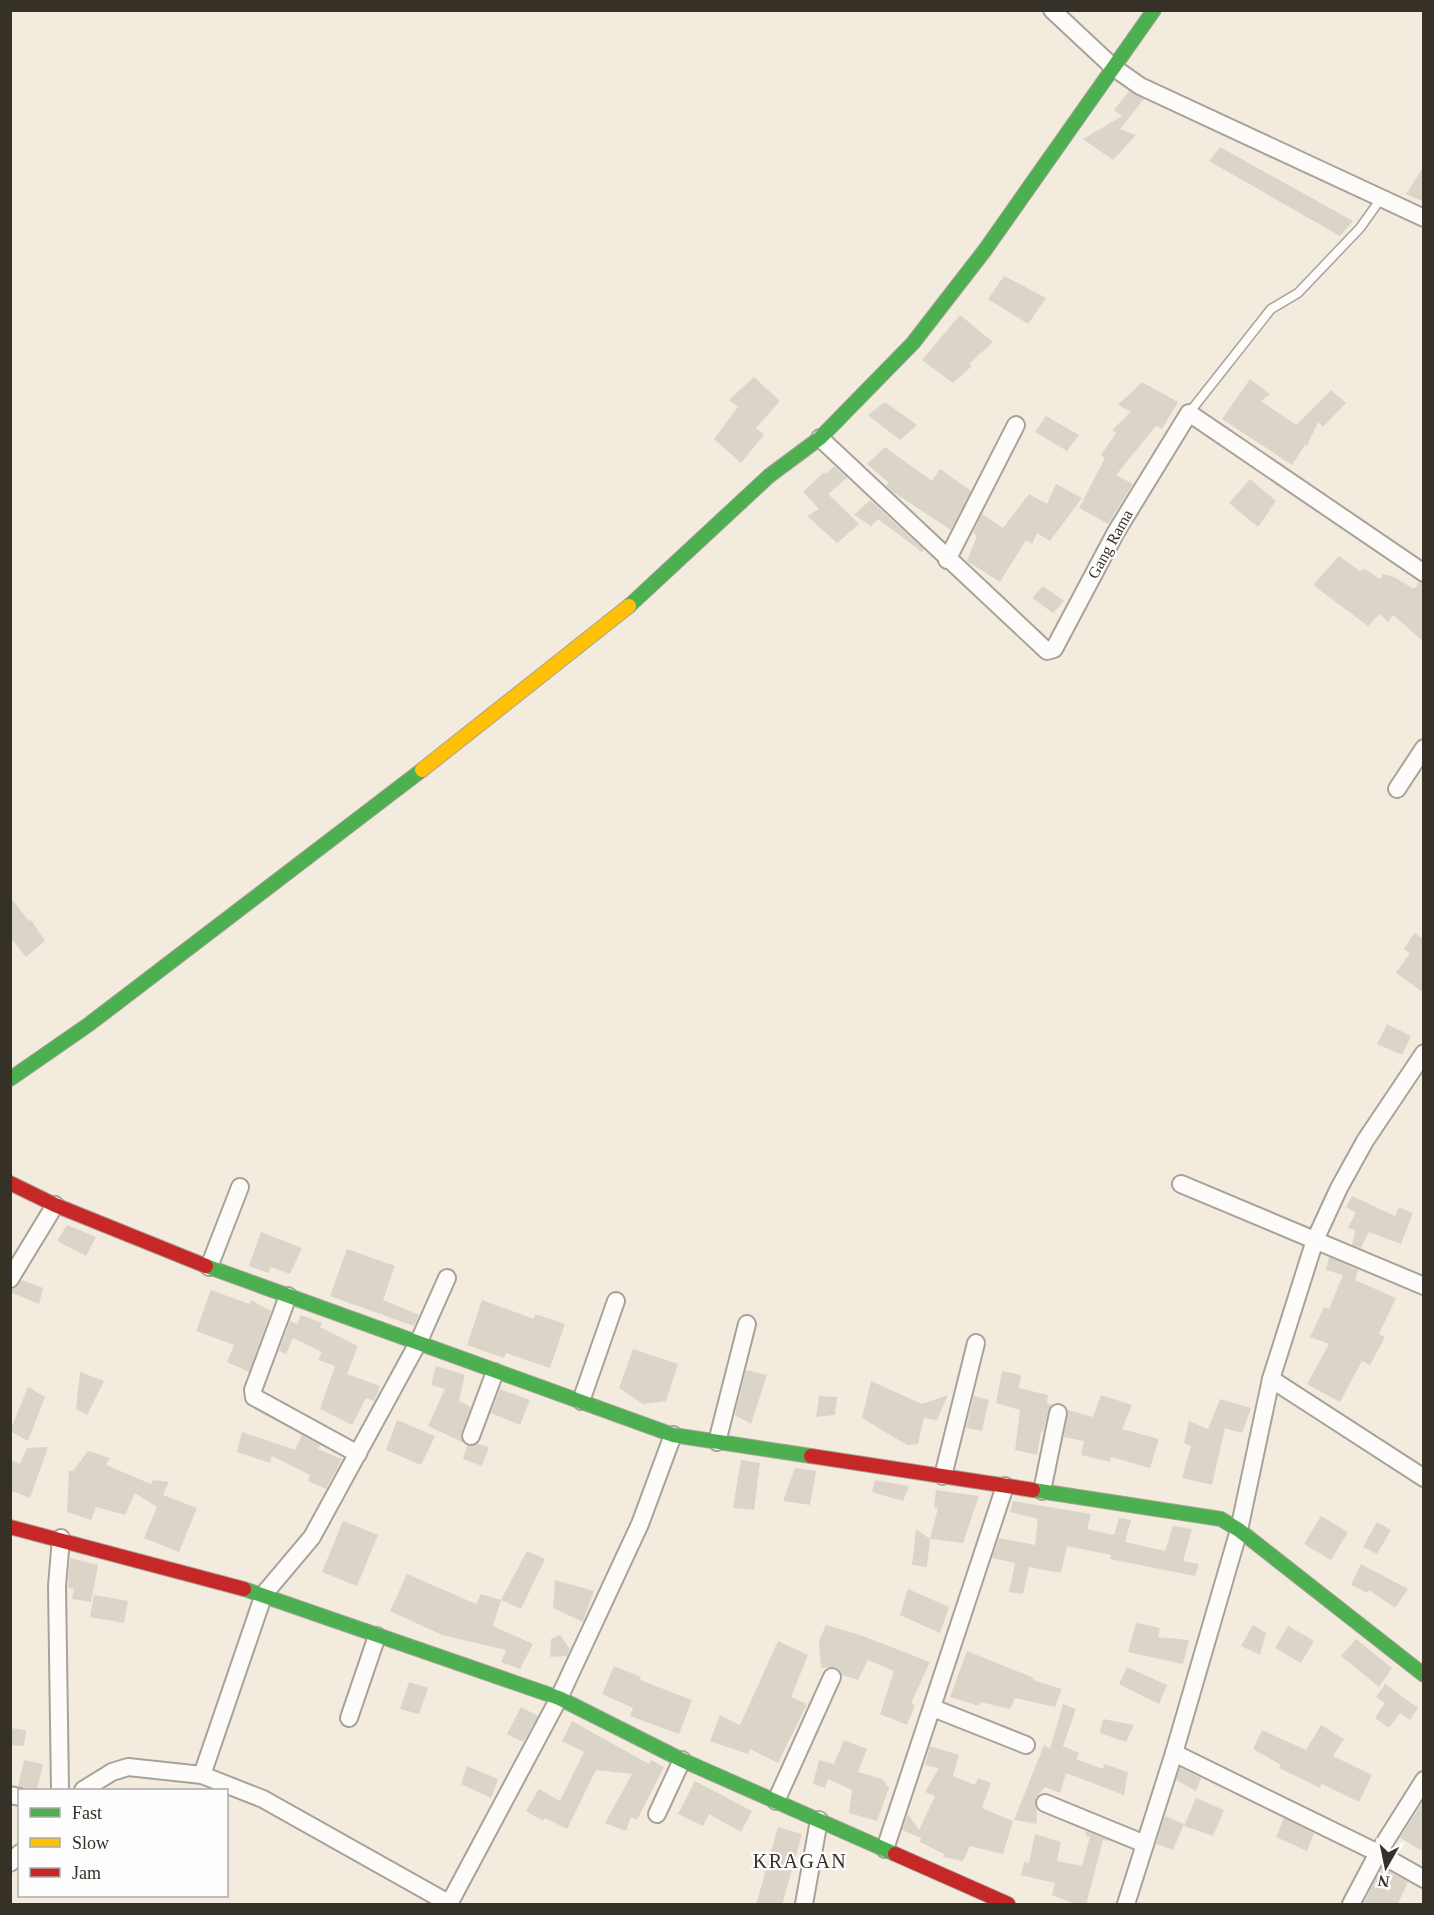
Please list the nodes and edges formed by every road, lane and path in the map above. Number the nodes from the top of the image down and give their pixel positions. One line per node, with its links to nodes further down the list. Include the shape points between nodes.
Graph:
1 (1052, 10): 3 (street)
2 (1154, 10): 3 (street)
3 (1113, 67): 4 (street, via 1140,86); 8 (street, via 985,250 913,343)
4 (1380, 200): 5 (street); 6 (lane, via 1360,228 1298,293 1271,309)
5 (1424, 218)
6 (1189, 413): 9 (street, Gang Rama, via 1116,532 1054,650 1040,646); 10 (street)
7 (1016, 425): 9 (street)
8 (820, 438): 9 (street, Gang Rama); 14 (street, via 769,476 622,613 529,688 88,1024)
9 (947, 560)
10 (1424, 573)
11 (1424, 748): 12 (street)
12 (1397, 789)
13 (1424, 1053): 19 (street, via 1365,1141)
14 (10, 1079)
15 (10, 1183): 18 (street)
16 (1181, 1184): 19 (street)
17 (240, 1187): 20 (street)
18 (55, 1205): 20 (street); 22 (street)
19 (1315, 1240): 23 (street); 30 (street)
20 (209, 1267): 24 (street)
21 (447, 1278): 27 (street)
22 (10, 1279)
23 (1424, 1287)
24 (288, 1296): 27 (street); 36 (street, via 254,1397)
25 (616, 1301): 31 (street)
26 (747, 1324): 35 (street)
27 (419, 1341): 29 (street); 36 (street)
28 (976, 1343): 37 (street)
29 (495, 1372): 31 (street); 34 (street)
30 (1271, 1379): 38 (street); 42 (street)
31 (581, 1401): 33 (street)
32 (1058, 1413): 40 (street)
33 (673, 1435): 35 (street); 48 (street, via 640,1524)
34 (471, 1436)
35 (717, 1442): 37 (street)
36 (358, 1454): 44 (street, via 312,1537)
37 (943, 1476): 39 (street)
38 (1424, 1478)
39 (1005, 1486): 40 (street); 49 (street)
40 (1042, 1491): 42 (street, via 1221,1520)
41 (10, 1527): 43 (street)
42 (1239, 1530): 46 (street); 52 (street)
43 (61, 1538): 44 (street); 56 (street, via 57,1586)
44 (264, 1594): 45 (street); 54 (street)
45 (377, 1636): 48 (street); 50 (street)
46 (1424, 1675)
47 (832, 1677): 58 (street)
48 (559, 1698): 53 (street); 66 (street)
49 (933, 1708): 51 (street); 63 (street)
50 (349, 1718)
51 (1026, 1745)
52 (1174, 1753): 62 (street); 64 (street)
53 (682, 1760): 58 (street); 60 (street)
54 (202, 1775): 57 (street, via 128,1767 112,1772); 66 (street, via 263,1799)
55 (1424, 1780): 64 (street)
56 (60, 1789)
57 (86, 1789)
58 (776, 1801): 61 (street)
59 (1045, 1803): 62 (street)
60 (657, 1814)
61 (819, 1820): 63 (street); 67 (street)
62 (1145, 1844): 69 (street)
63 (885, 1849): 68 (street)
64 (1378, 1853): 65 (street); 70 (street)
65 (1424, 1879)
66 (450, 1904)
67 (804, 1905)
68 (1008, 1905)
69 (1126, 1905)
70 (1351, 1905)

